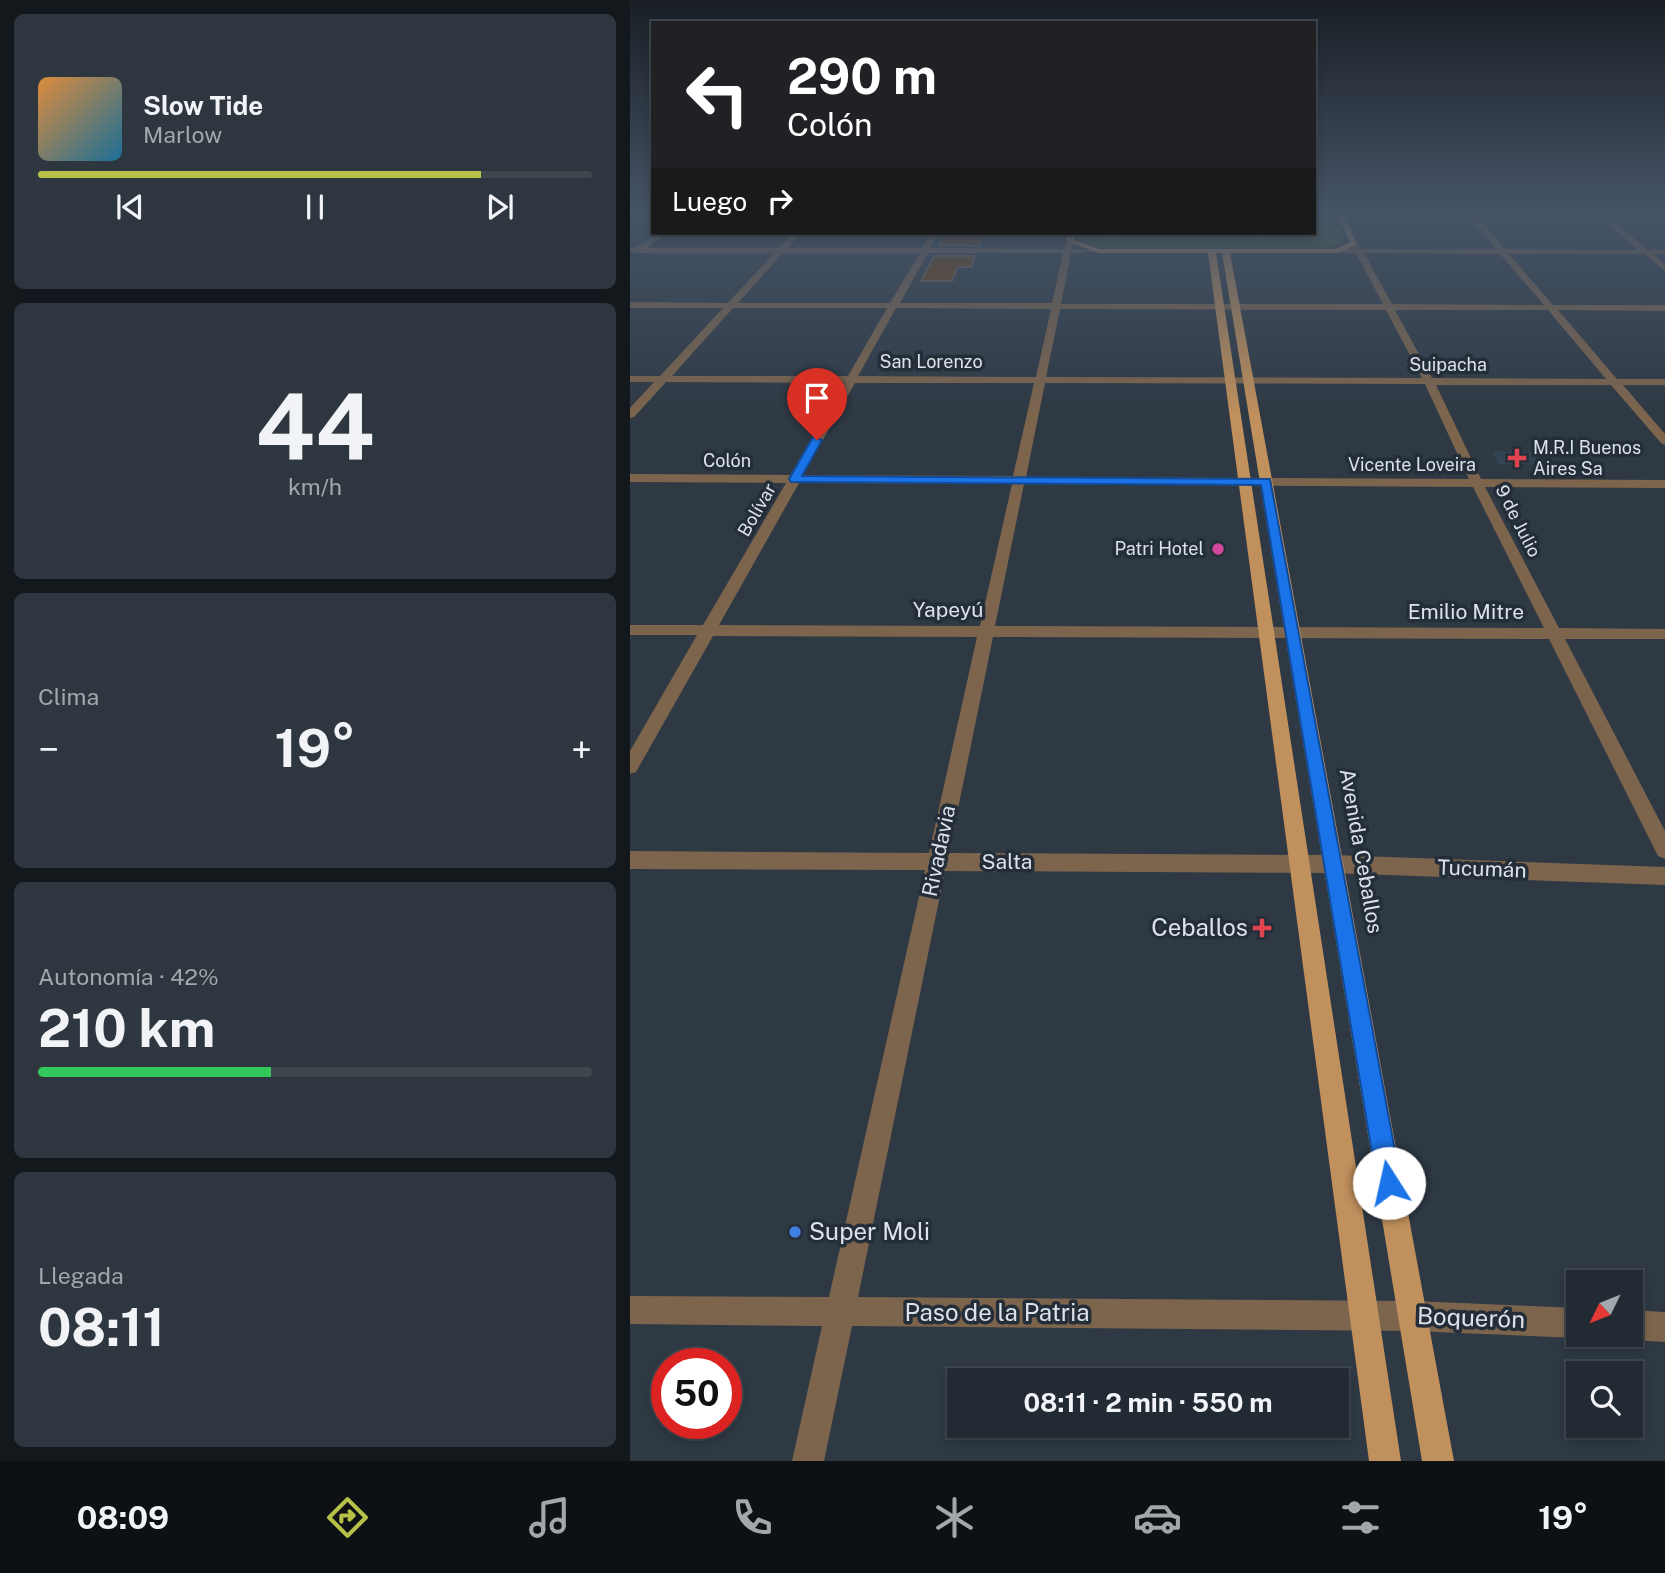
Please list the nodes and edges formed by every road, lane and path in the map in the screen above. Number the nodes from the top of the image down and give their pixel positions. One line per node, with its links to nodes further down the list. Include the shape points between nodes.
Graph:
1 (756, 278): 9 (street)
2 (909, 278): 10 (street, Bolívar)
3 (1062, 278): 11 (street, Rivadavia)
4 (1216, 278): 12 (main road)
5 (1230, 278): 13 (main road, Avenida Ceballos)
6 (1373, 278): 14 (street, 9 de Julio)
7 (1523, 278): 16 (street)
8 (630, 305): 9 (street)
9 (732, 305): 10 (street); 18 (street)
10 (893, 306): 11 (street); 19 (street, Bolívar)
11 (1055, 306): 12 (street); 20 (street, Rivadavia)
12 (1220, 307): 13 (street); 21 (main road)
13 (1235, 307): 14 (street); 22 (main road, Avenida Ceballos)
14 (1388, 307): 16 (street); 23 (street, 9 de Julio)
15 (1665, 307): 16 (street)
16 (1549, 308): 24 (street)
17 (630, 379): 18 (street, San Lorenzo)
18 (662, 379): 19 (street, San Lorenzo); 26 (street)
19 (850, 380): 20 (street, San Lorenzo); 29 (street, Bolívar)
20 (1039, 380): 21 (street, San Lorenzo); 30 (street, Rivadavia)
21 (1231, 381): 22 (street, Suipacha); 31 (main road)
22 (1248, 381): 23 (street, Suipacha); 32 (main road, Avenida Ceballos)
23 (1429, 382): 24 (street, Suipacha); 33 (street, 9 de Julio)
24 (1613, 382): 25 (street, Suipacha); 27 (street)
25 (1665, 382)
26 (630, 415)
27 (1665, 442)
28 (630, 478): 29 (street, Colón)
29 (795, 479): 30 (street, Colón); 36 (street, Bolívar)
30 (1018, 481): 31 (street, Colón); 37 (street, Rivadavia)
31 (1244, 482): 32 (street, Vicente Loveira); 38 (main road)
32 (1266, 482): 33 (street, Vicente Loveira); 39 (main road, Avenida Ceballos)
33 (1477, 483): 34 (street, Vicente Loveira); 40 (street, 9 de Julio)
34 (1665, 484)
35 (630, 630): 36 (street, Yapeyú)
36 (708, 630): 37 (street, Yapeyú); 42 (street, Bolívar)
37 (986, 631): 38 (street, Yapeyú); 45 (street, Rivadavia)
38 (1266, 632): 39 (street, Emilio Mitre); 46 (main road)
39 (1292, 632): 40 (street, Emilio Mitre); 47 (main road, Avenida Ceballos)
40 (1553, 633): 41 (street, Emilio Mitre); 43 (street, 9 de Julio)
41 (1665, 634)
42 (630, 767)
43 (1665, 849)
44 (630, 860): 45 (street, Salta)
45 (937, 862): 46 (street, Salta); 50 (street, Rivadavia)
46 (1299, 863): 47 (street, Tucumán); 51 (main road)
47 (1333, 864): 48 (street, Tucumán); 52 (main road, Avenida Ceballos)
48 (1665, 876)
49 (630, 1310): 50 (street, Paso de la Patria)
50 (840, 1312): 51 (street, Paso de la Patria); 56 (street, Rivadavia)
51 (1364, 1315): 52 (street, Boquerón); 57 (main road)
52 (1412, 1316): 53 (street, Boquerón); 58 (main road, Avenida Ceballos)
53 (1566, 1322)
54 (1643, 1326): 55 (street)
55 (1665, 1327)
56 (808, 1461)
57 (1385, 1461)
58 (1438, 1461)

